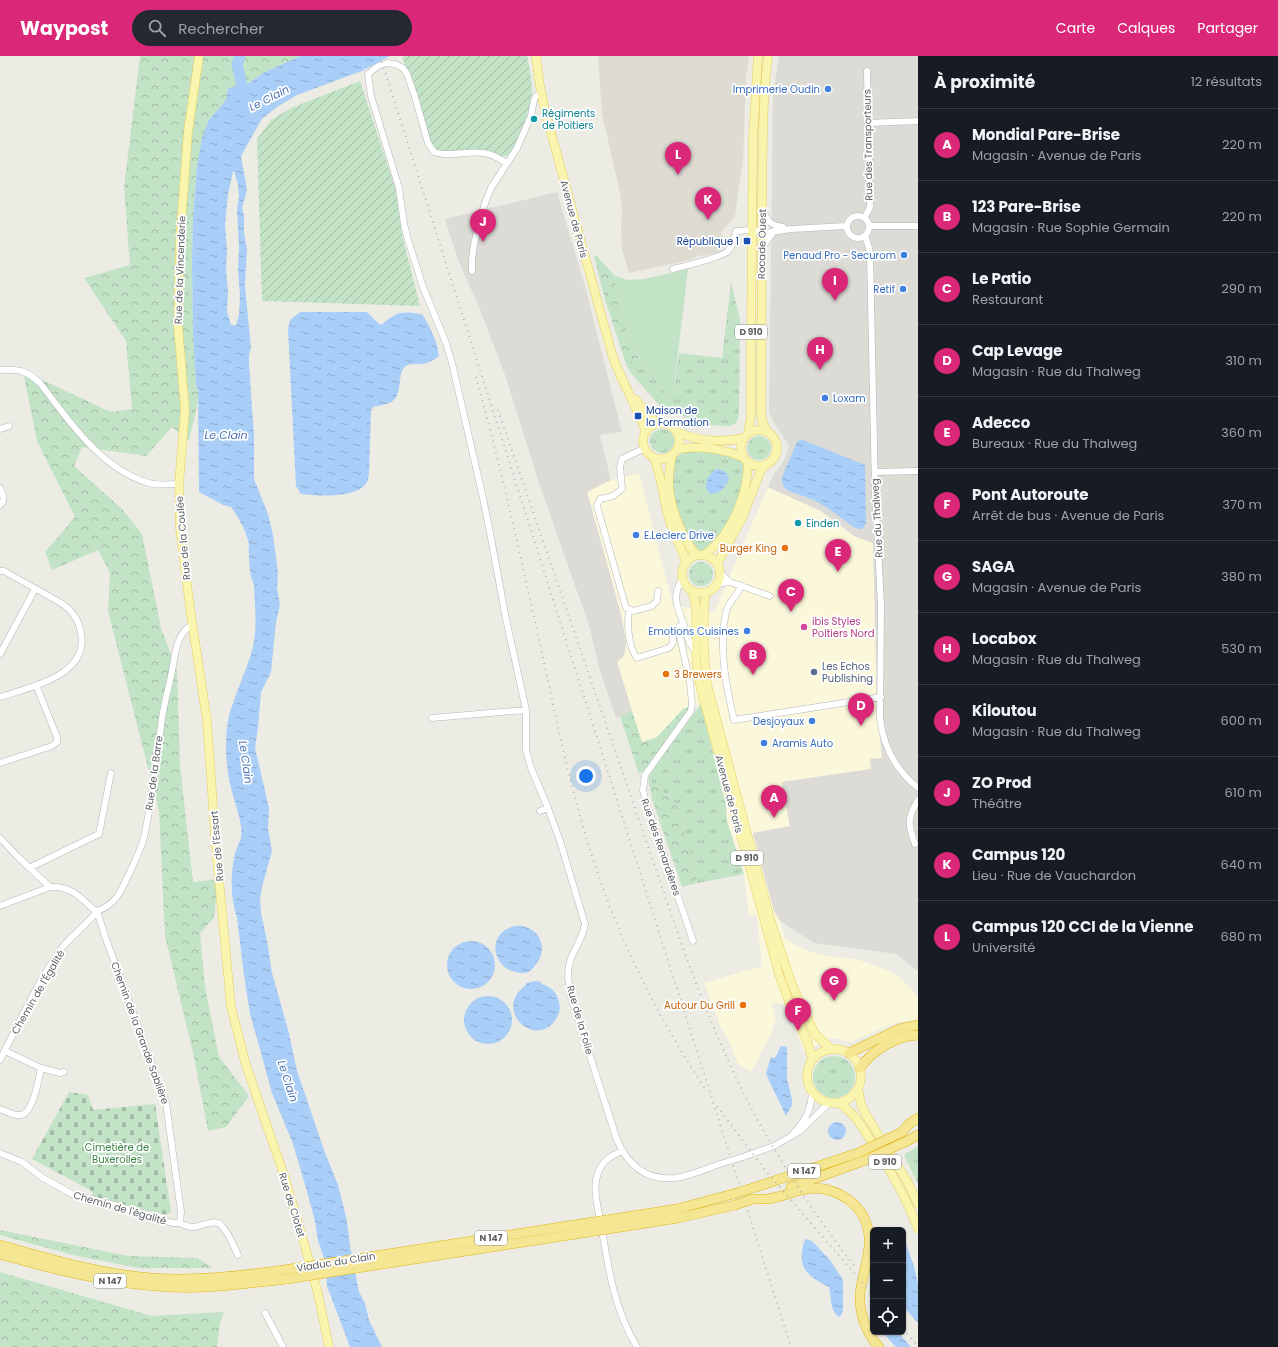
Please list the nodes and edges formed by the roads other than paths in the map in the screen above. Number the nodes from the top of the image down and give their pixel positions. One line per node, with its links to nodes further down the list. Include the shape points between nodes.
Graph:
1 (199, 56): 39 (main road, Rue de la Vincenderie, via 188,132 180,239 178,325 185,410)
2 (536, 56): 6 (main road, Avenue de Paris)
3 (758, 56): 16 (main road, D 910, via 754,109)
4 (768, 56): 10 (main road, Rocade Ouest / D 910, via 764,97)
5 (867, 71): 8 (street, Rue des Transporteurs)
6 (541, 93): 9 (street, via 534,100 531,116 517,148); 23 (main road, Avenue de Paris, via 570,206 612,354)
7 (918, 121): 8 (street)
8 (868, 123): 11 (street, Rue des Transporteurs, via 870,207)
9 (507, 163): 21 (street, via 491,188 484,206 474,244); 64 (street, Rue de la Folie, via 483,152 434,152 428,143 415,97 403,68 388,63 378,66 368,74 371,96 399,188 408,240 452,363 493,544)
10 (762, 210): 15 (street); 17 (main road, Rocade Ouest / D 910)
11 (864, 217): 12 (street, via 856,216); 13 (street)
12 (847, 226): 15 (street); 18 (street, via 854,238)
13 (870, 226): 14 (street); 18 (street)
14 (918, 226)
15 (775, 229): 17 (street); 19 (street)
16 (752, 230): 17 (street); 20 (street, via 736,230 732,245 724,254); 30 (main road, Rocade Ouest / D 910, via 751,416)
17 (762, 230): 19 (main road, Rocade Ouest / D 910)
18 (865, 236): 38 (street, Rue du Thalweg, via 870,254)
19 (762, 248): 27 (main road, Rocade Ouest / D 910, via 761,412)
20 (673, 269)
21 (472, 272)
22 (0, 370): 39 (street, Rue de la Coulée, via 16,369 32,375 89,444 117,466 144,481)
23 (622, 380): 24 (main road, Avenue de Paris, via 641,408); 28 (main road, Avenue de Paris)
24 (657, 423): 28 (main road); 29 (main road, via 672,427)
25 (9, 426): 26 (street)
26 (0, 429)
27 (767, 431): 30 (main road, via 757,430); 36 (main road, via 774,438 777,448 773,458)
28 (646, 432): 31 (main road, via 643,440)
29 (677, 432): 30 (main road, via 706,440 732,441); 32 (main road)
30 (745, 436): 35 (main road, via 740,448)
31 (645, 448): 34 (main road); 56 (street, via 622,459 622,489 613,496 600,499 597,506 625,604)
32 (678, 449): 33 (main road); 35 (main road, via 717,449)
33 (672, 456): 34 (main road, via 664,460); 42 (main road, via 669,487 677,520 690,550)
34 (654, 458): 43 (main road, via 669,520)
35 (746, 460): 36 (main road, via 753,465); 42 (main road, via 746,483 734,516 714,548)
36 (765, 465): 44 (main road, via 741,521)
37 (918, 471): 38 (street)
38 (875, 472): 63 (street, Rue du Thalweg, via 881,605)
39 (179, 484): 57 (main road, Rue de la Coulée, via 180,528)
40 (0, 488): 41 (street, via 4,502)
41 (0, 505)
42 (700, 555): 43 (main road); 44 (main road, via 711,558)
43 (686, 563): 47 (main road)
44 (717, 564): 46 (main road)
45 (0, 571): 51 (street)
46 (720, 572): 48 (street); 49 (main road)
47 (682, 579): 53 (main road); 58 (street, Rue des Renardières, via 676,598)
48 (730, 582): 49 (street); 50 (street)
49 (717, 584): 54 (main road)
50 (741, 585): 55 (street); 63 (street, via 726,610 722,637 726,683 734,720)
51 (35, 589): 60 (street); 61 (street, via 72,612 81,630 82,644 79,655 66,671)
52 (658, 591): 56 (street, via 655,604)
53 (692, 592): 54 (main road); 59 (main road, Avenue de Paris / D 910, via 696,604)
54 (706, 592): 81 (main road, Avenue de Paris / D 910, via 704,650 707,684 771,922 792,985 815,1034)
55 (770, 596)
56 (629, 610): 58 (street, via 632,652 636,658 669,648 673,643 673,632)
57 (192, 625): 77 (street, Rue de la Barre, via 181,635 175,657 162,717 144,837 121,892 112,902); 86 (main road, Rue de l'Essart, via 207,721 228,986)
58 (682, 626): 59 (street, Rue des Renardières); 78 (street, Rue des Renardières, via 679,635 692,703 683,722 645,775 643,790)
59 (696, 652): 84 (main road, Avenue de Paris / D 910, via 703,697 765,926 784,991 808,1043)
60 (0, 654)
61 (36, 685): 62 (street); 66 (street, via 57,736 57,742 52,746)
62 (0, 697)
63 (881, 697): 68 (street, Rue du Thalweg, via 881,732 886,746 896,764)
64 (526, 710): 65 (street); 70 (street, Rue de la Folie, via 526,750)
65 (432, 718)
66 (0, 763)
67 (111, 773): 74 (street, via 99,834)
68 (918, 788)
69 (918, 800): 73 (street, via 909,823)
70 (548, 808): 71 (street); 100 (street, Rue de la Folie, via 585,924 584,933 571,958 568,972 569,988)
71 (540, 811)
72 (0, 838): 74 (street)
73 (915, 844)
74 (29, 868): 75 (street)
75 (50, 887): 76 (street); 77 (street, via 72,891)
76 (0, 906)
77 (97, 911): 82 (street, Chemin de l'Égalité, via 72,936 42,979); 104 (street, Chemin de la Grande Sablière, via 166,1102 181,1212)
78 (693, 941)
79 (918, 1026): 83 (highway, via 898,1029)
80 (918, 1035): 88 (highway, via 904,1037 873,1053)
81 (831, 1049): 83 (main road); 84 (main road, via 817,1054)
82 (5, 1051): 85 (street, Chemin de l'Égalité); 87 (street)
83 (849, 1053): 88 (main road)
84 (812, 1059): 91 (main road, via 808,1066 807,1080)
85 (0, 1060)
86 (246, 1065): 113 (main road, Rue de Clotet, via 294,1210 318,1294)
87 (41, 1068): 89 (street, via 60,1074); 94 (street, via 27,1112 17,1115)
88 (860, 1068): 90 (main road, via 861,1080)
89 (64, 1072)
90 (858, 1089): 93 (main road, via 850,1098); 103 (main road, D 910, via 865,1113 907,1181)
91 (812, 1092): 92 (main road); 99 (street, Rue de la Folie, via 807,1115)
92 (829, 1103): 93 (main road); 99 (street, Rue de la Folie, via 805,1128)
93 (839, 1103): 106 (main road, D 910, via 858,1119 904,1196)
94 (0, 1109)
95 (918, 1118): 97 (highway, N 147)
96 (918, 1123): 97 (highway, N 147)
97 (900, 1133): 105 (highway, N 147, bridge, via 858,1152 750,1189)
98 (918, 1135): 102 (highway, N 147, bridge, via 863,1161)
99 (789, 1138): 100 (street, Rue de la Folie, bridge, via 767,1149 676,1178 661,1178 636,1168)
100 (622, 1151): 114 (street, via 608,1158 600,1167 596,1180 596,1195 614,1296 623,1321)
101 (0, 1153): 104 (street, Chemin de l'égalité, via 22,1162 43,1178 72,1194 172,1223)
102 (754, 1199): 105 (highway, N 147, bridge, via 684,1217); 115 (highway, via 823,1189 846,1197 855,1204 863,1214 869,1237 860,1308 869,1333)
103 (918, 1204)
104 (180, 1223): 109 (street, via 186,1227 220,1223)
105 (608, 1225): 110 (highway, Viaduc du Clain / N 147, bridge)
106 (918, 1229)
107 (0, 1245): 110 (highway, N 147, via 92,1268 151,1278 185,1279)
108 (0, 1254): 110 (highway, N 147, via 90,1277 155,1286 218,1286)
109 (238, 1255)
110 (286, 1274)
111 (265, 1313): 112 (street)
112 (283, 1347)
113 (329, 1347)
114 (637, 1347)
115 (879, 1347)

